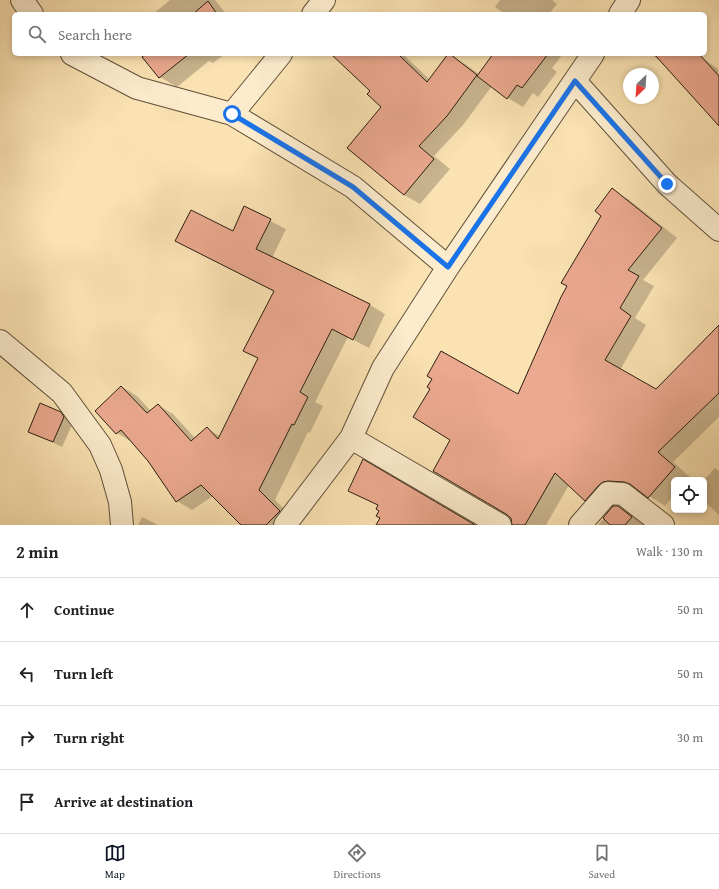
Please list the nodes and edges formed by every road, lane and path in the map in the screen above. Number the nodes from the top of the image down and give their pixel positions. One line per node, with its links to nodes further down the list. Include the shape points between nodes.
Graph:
1 (22, 0): 4 (street)
2 (324, 0): 5 (street)
3 (629, 0): 6 (street)
4 (31, 12)
5 (315, 12)
6 (621, 12)
7 (76, 56): 11 (street, via 137,88)
8 (279, 56): 11 (street)
9 (592, 56): 10 (street)
10 (575, 81): 12 (street, via 667,184); 13 (street)
11 (232, 114): 13 (street, via 353,187)
12 (719, 230)
13 (448, 267): 15 (street, via 383,368)
14 (0, 341): 16 (street, via 62,392 100,445 111,470 120,502)
15 (351, 438): 17 (street); 18 (street)
16 (122, 525)
17 (284, 525)
18 (500, 525)
19 (580, 525): 20 (street, via 608,493 623,494)
20 (663, 525)

